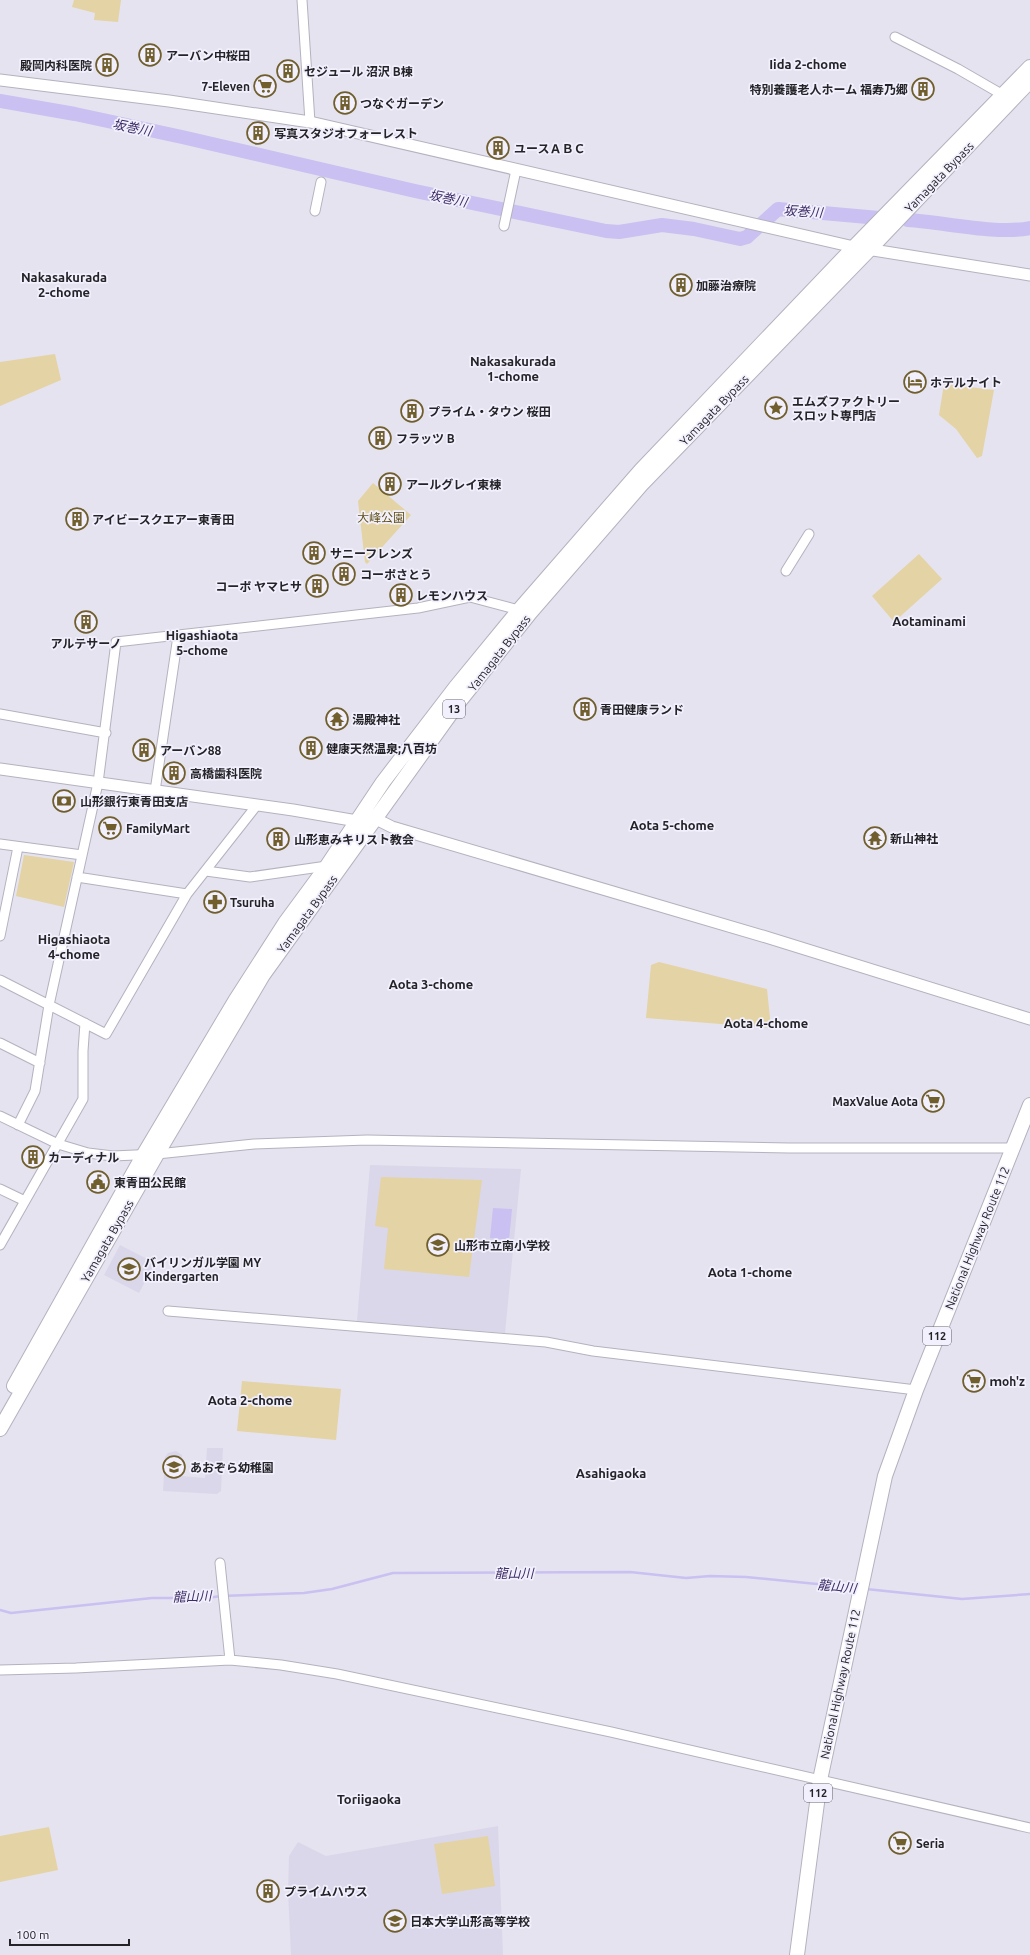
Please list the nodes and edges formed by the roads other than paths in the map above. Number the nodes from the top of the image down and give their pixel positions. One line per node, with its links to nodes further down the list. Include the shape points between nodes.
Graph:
1 (302, 0): 7 (street)
2 (895, 37): 6 (street)
3 (1030, 66): 5 (highway)
4 (0, 80): 7 (street)
5 (1026, 81): 6 (highway, Yamagata Bypass / 13); 13 (highway, Yamagata Bypass / 13, via 1017,95)
6 (1003, 95): 12 (highway, Yamagata Bypass / 13)
7 (310, 122): 8 (street)
8 (516, 170): 11 (street); 12 (street)
9 (321, 182): 10 (street)
10 (315, 211)
11 (504, 226)
12 (854, 247): 13 (street); 17 (highway, Yamagata Bypass / 13, via 641,470)
13 (870, 249): 14 (street); 25 (highway, Yamagata Bypass / 13, via 641,485 555,584 460,702)
14 (1030, 275)
15 (809, 534): 16 (street)
16 (786, 571)
17 (519, 610): 18 (street, via 470,597 418,608); 26 (highway, Yamagata Bypass / 13, via 383,782)
18 (178, 636): 20 (street, via 116,642); 23 (street)
19 (0, 714): 20 (street)
20 (106, 733): 22 (street)
21 (0, 769): 22 (street)
22 (98, 783): 23 (street); 29 (street)
23 (155, 791): 24 (street)
24 (257, 805): 26 (street); 31 (street)
25 (376, 819): 26 (street); 37 (street, via 392,827 766,937); 46 (highway, Yamagata Bypass / 13, via 263,974)
26 (357, 821): 30 (highway, Yamagata Bypass / 13)
27 (0, 844): 28 (street)
28 (18, 847): 29 (street); 34 (street)
29 (82, 855): 32 (street)
30 (327, 866): 31 (street, via 250,877); 46 (highway, Yamagata Bypass / 13, via 285,923 235,1002)
31 (206, 871): 33 (street)
32 (77, 877): 33 (street); 36 (street)
33 (187, 894): 38 (street, via 106,1034)
34 (0, 936)
35 (0, 980): 36 (street)
36 (49, 1005): 38 (street); 40 (street)
37 (1030, 1020)
38 (85, 1023): 44 (street, via 82,1051 84,1099)
39 (0, 1043): 40 (street)
40 (40, 1063): 43 (street, via 35,1091)
41 (1030, 1105): 45 (highway, National Highway Route 112 / 112)
42 (0, 1116): 43 (street)
43 (18, 1125): 44 (street)
44 (58, 1144): 46 (street, via 88,1153 112,1156); 48 (street)
45 (1013, 1148): 46 (street, via 789,1148 367,1140 254,1144); 51 (highway, National Highway Route 112 / 112)
46 (150, 1154): 52 (highway, Yamagata Bypass / 13); 53 (highway, Yamagata Bypass / 13)
47 (0, 1189): 48 (street)
48 (25, 1201): 49 (street)
49 (0, 1245)
50 (168, 1311): 51 (street, via 546,1342 600,1352)
51 (916, 1390): 57 (highway, National Highway Route 112 / 112, via 885,1476)
52 (0, 1411)
53 (0, 1429)
54 (220, 1563): 55 (street)
55 (230, 1660): 56 (street); 57 (street, via 337,1674 625,1735)
56 (0, 1670)
57 (820, 1780): 58 (street); 59 (highway, National Highway Route 112 / 112)
58 (1030, 1828)
59 (797, 1955)

